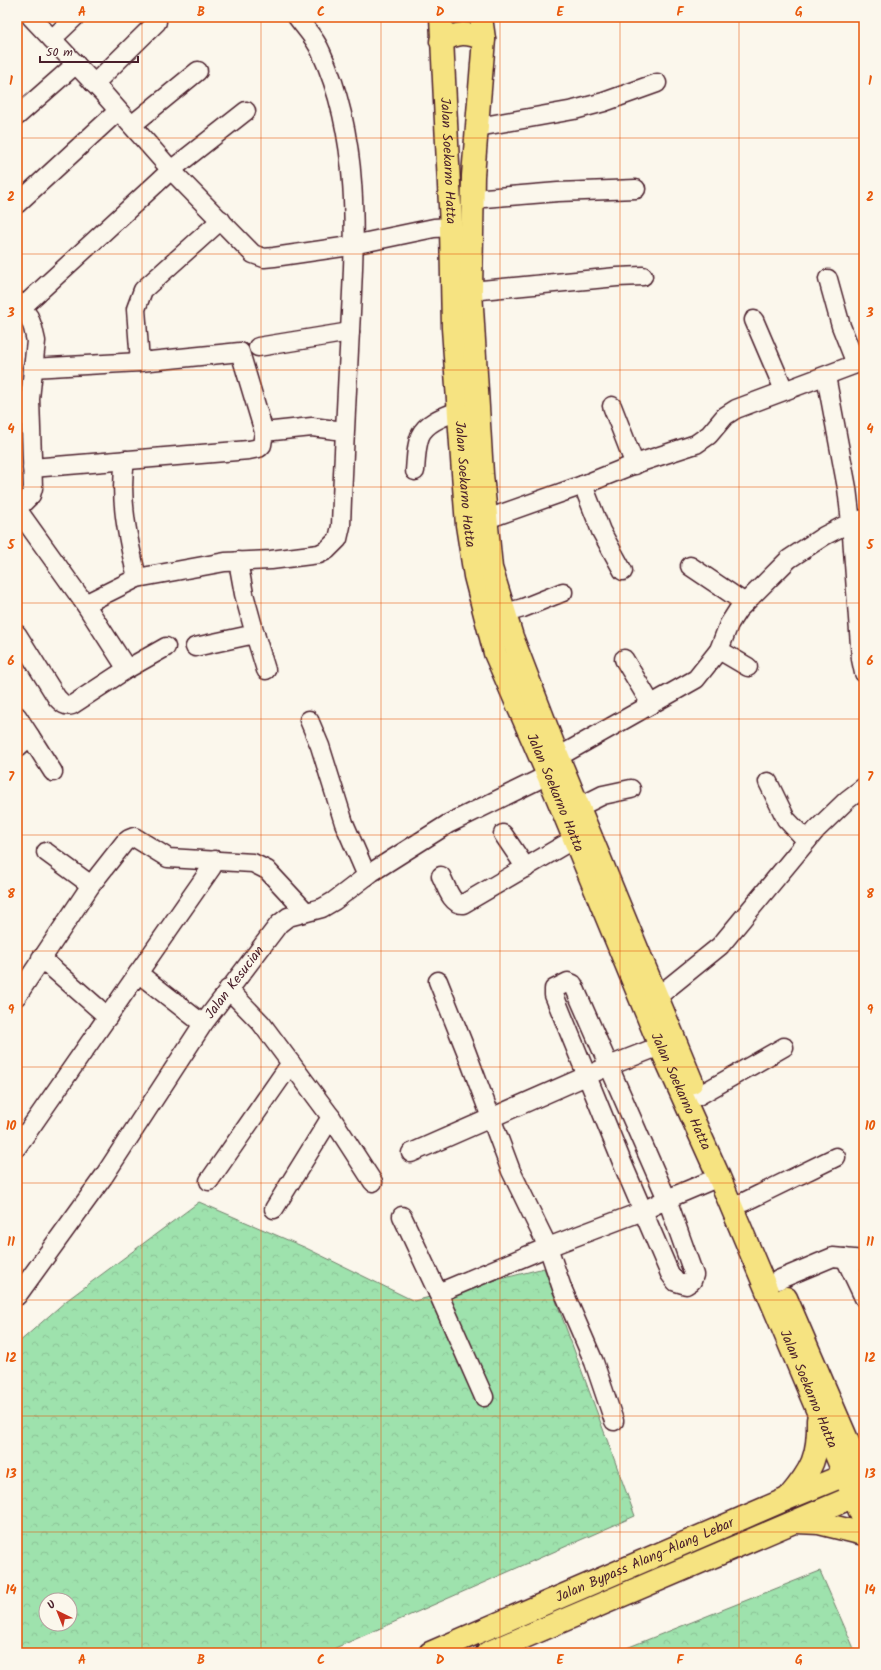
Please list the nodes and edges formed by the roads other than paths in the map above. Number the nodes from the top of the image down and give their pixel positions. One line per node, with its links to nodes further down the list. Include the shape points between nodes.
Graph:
1 (31, 17): 7 (street)
2 (75, 17): 7 (street)
3 (297, 17): 25 (street, via 321,50 341,112 351,160)
4 (441, 17): 9 (highway, Jalan Soekarno Hatta)
5 (481, 17): 8 (highway, Jalan Soekarno Hatta)
6 (157, 22): 13 (street)
7 (52, 39): 10 (street)
8 (484, 39): 9 (highway, via 470,34 455,34); 18 (highway, Jalan Soekarno Hatta)
9 (441, 41): 24 (highway, Jalan Soekarno Hatta)
10 (76, 64): 13 (street); 16 (street)
11 (198, 71): 17 (street)
12 (657, 83): 18 (street, via 574,110)
13 (94, 84): 15 (street)
14 (246, 110): 19 (street)
15 (118, 111): 17 (street); 22 (street)
16 (17, 116)
17 (132, 125): 19 (street)
18 (478, 127): 21 (highway, Jalan Soekarno Hatta)
19 (171, 170): 23 (street); 29 (street)
20 (636, 189): 21 (street, via 558,192)
21 (472, 200): 28 (highway, Jalan Soekarno Hatta)
22 (17, 204)
23 (220, 220): 25 (street, via 253,254 264,258); 33 (street, via 144,290 136,309)
24 (451, 227): 25 (street); 40 (highway, Jalan Soekarno Hatta)
25 (355, 244): 31 (street)
26 (643, 276): 28 (street)
27 (828, 279): 34 (street, via 842,326)
28 (471, 291): 49 (highway, Jalan Soekarno Hatta)
29 (19, 307): 35 (street, via 33,328 36,341)
30 (754, 320): 37 (street)
31 (350, 332): 32 (street); 41 (street)
32 (258, 347)
33 (140, 362): 35 (street); 42 (street, via 240,352)
34 (860, 363): 36 (street)
35 (32, 368): 38 (street)
36 (826, 376): 37 (street); 50 (street, via 847,488)
37 (784, 390): 44 (street, via 730,412 709,435 696,444)
38 (23, 405): 45 (street)
39 (612, 406): 44 (street)
40 (458, 411): 46 (street, via 432,422 420,436); 76 (highway, Jalan Soekarno Hatta, via 467,525 475,576 495,653)
41 (344, 430): 42 (street, via 312,427); 51 (street, via 342,526 338,539 319,554)
42 (264, 432): 43 (street, via 259,448)
43 (125, 460): 45 (street); 54 (street, via 122,475 125,525)
44 (635, 464): 47 (street)
45 (32, 468): 48 (street, via 31,495)
46 (415, 470)
47 (582, 485): 49 (street); 53 (street, via 601,531)
48 (17, 509): 57 (street)
49 (487, 519): 58 (highway, Jalan Soekarno Hatta, via 491,568)
50 (858, 521): 56 (street, via 824,536 789,559); 68 (street, via 859,631)
51 (238, 561): 54 (street); 60 (street)
52 (690, 566): 56 (street)
53 (623, 572)
54 (137, 578): 57 (street)
55 (563, 592): 58 (street)
56 (745, 603): 63 (street, via 731,620)
57 (84, 604): 66 (street)
58 (505, 613): 74 (highway, Jalan Soekarno Hatta)
59 (17, 634): 66 (street, via 57,698 68,706)
60 (255, 634): 62 (street); 67 (street)
61 (166, 647): 66 (street)
62 (195, 647)
63 (719, 650): 65 (street); 69 (street, via 696,679)
64 (624, 659): 69 (street)
65 (748, 667)
66 (127, 670)
67 (266, 670)
68 (864, 673)
69 (652, 704): 74 (street)
70 (17, 716): 72 (street)
71 (309, 720): 87 (street, via 320,746 344,823)
72 (30, 736): 73 (street); 75 (street)
73 (17, 748)
74 (558, 756): 80 (highway, Jalan Soekarno Hatta)
75 (53, 772)
76 (548, 776): 82 (highway, Jalan Soekarno Hatta); 87 (street, Jalan Kesucian, via 448,824)
77 (768, 782): 83 (street, via 786,819)
78 (864, 788): 83 (street, via 847,800)
79 (631, 789): 80 (street, via 603,795)
80 (579, 807): 96 (highway, Jalan Soekarno Hatta)
81 (503, 834): 86 (street)
82 (574, 839): 86 (street); 99 (highway, Jalan Soekarno Hatta)
83 (807, 841): 96 (street, via 720,946)
84 (46, 852): 89 (street)
85 (215, 860): 89 (street, via 168,858 134,837 129,838); 90 (street, via 253,863 267,870); 92 (street)
86 (526, 868): 88 (street, via 459,905 454,901)
87 (367, 876): 90 (street, Jalan Kesucian, via 334,901 322,908)
88 (441, 876)
89 (91, 885): 91 (street)
90 (306, 912): 95 (street, Jalan Kesucian, via 288,917 279,924)
91 (42, 958): 94 (street); 97 (street)
92 (138, 973): 97 (street); 98 (street)
93 (438, 981): 106 (street)
94 (20, 984)
95 (228, 989): 98 (street, Jalan Kesucian); 101 (street, via 262,1023)
96 (657, 997): 104 (highway, Jalan Soekarno Hatta)
97 (108, 1017): 107 (street)
98 (203, 1024): 123 (street, Jalan Kesucian, via 104,1176)
99 (660, 1046): 102 (street); 110 (highway, Jalan Soekarno Hatta)
100 (784, 1047): 104 (street)
101 (291, 1063): 105 (street); 111 (street)
102 (609, 1066): 103 (street); 103 (street, via 573,984 568,982 558,985 554,989 554,994); 113 (street)
103 (588, 1076): 106 (street); 116 (street)
104 (698, 1096): 114 (highway, Jalan Soekarno Hatta)
105 (331, 1118): 112 (street); 115 (street)
106 (490, 1118): 108 (street); 118 (street, via 511,1171)
107 (19, 1139)
108 (411, 1153)
109 (836, 1156): 114 (street)
110 (719, 1177): 113 (street); 126 (highway, Jalan Soekarno Hatta)
111 (210, 1181)
112 (373, 1182)
113 (667, 1199): 116 (street); 116 (street, via 694,1275 692,1281 686,1285 676,1282 670,1274)
114 (744, 1202): 121 (highway, Jalan Soekarno Hatta)
115 (274, 1209)
116 (643, 1211): 118 (street)
117 (402, 1216): 122 (street)
118 (548, 1247): 122 (street); 127 (street, via 562,1288 594,1362)
119 (845, 1258): 120 (street); 121 (street, via 833,1257); 124 (street)
120 (864, 1260)
121 (778, 1280): 128 (highway, Jalan Soekarno Hatta)
122 (438, 1293): 125 (street)
123 (17, 1296)
124 (864, 1298)
125 (484, 1398)
126 (818, 1413): 128 (highway, Jalan Soekarno Hatta); 129 (highway, via 819,1438 814,1461 806,1477)
127 (614, 1421)
128 (857, 1483): 129 (highway, Jalan Bypass Alang-Alang Lebar); 130 (highway, Jalan Soekarno Hatta); 131 (highway, Jalan Bypass Alang-Alang Lebar)
129 (789, 1498): 133 (highway, Jalan Bypass Alang-Alang Lebar)
130 (864, 1521)
131 (793, 1522): 132 (highway, via 819,1523); 134 (highway, Jalan Bypass Alang-Alang Lebar)
132 (864, 1534)
133 (430, 1653)
134 (487, 1653)

